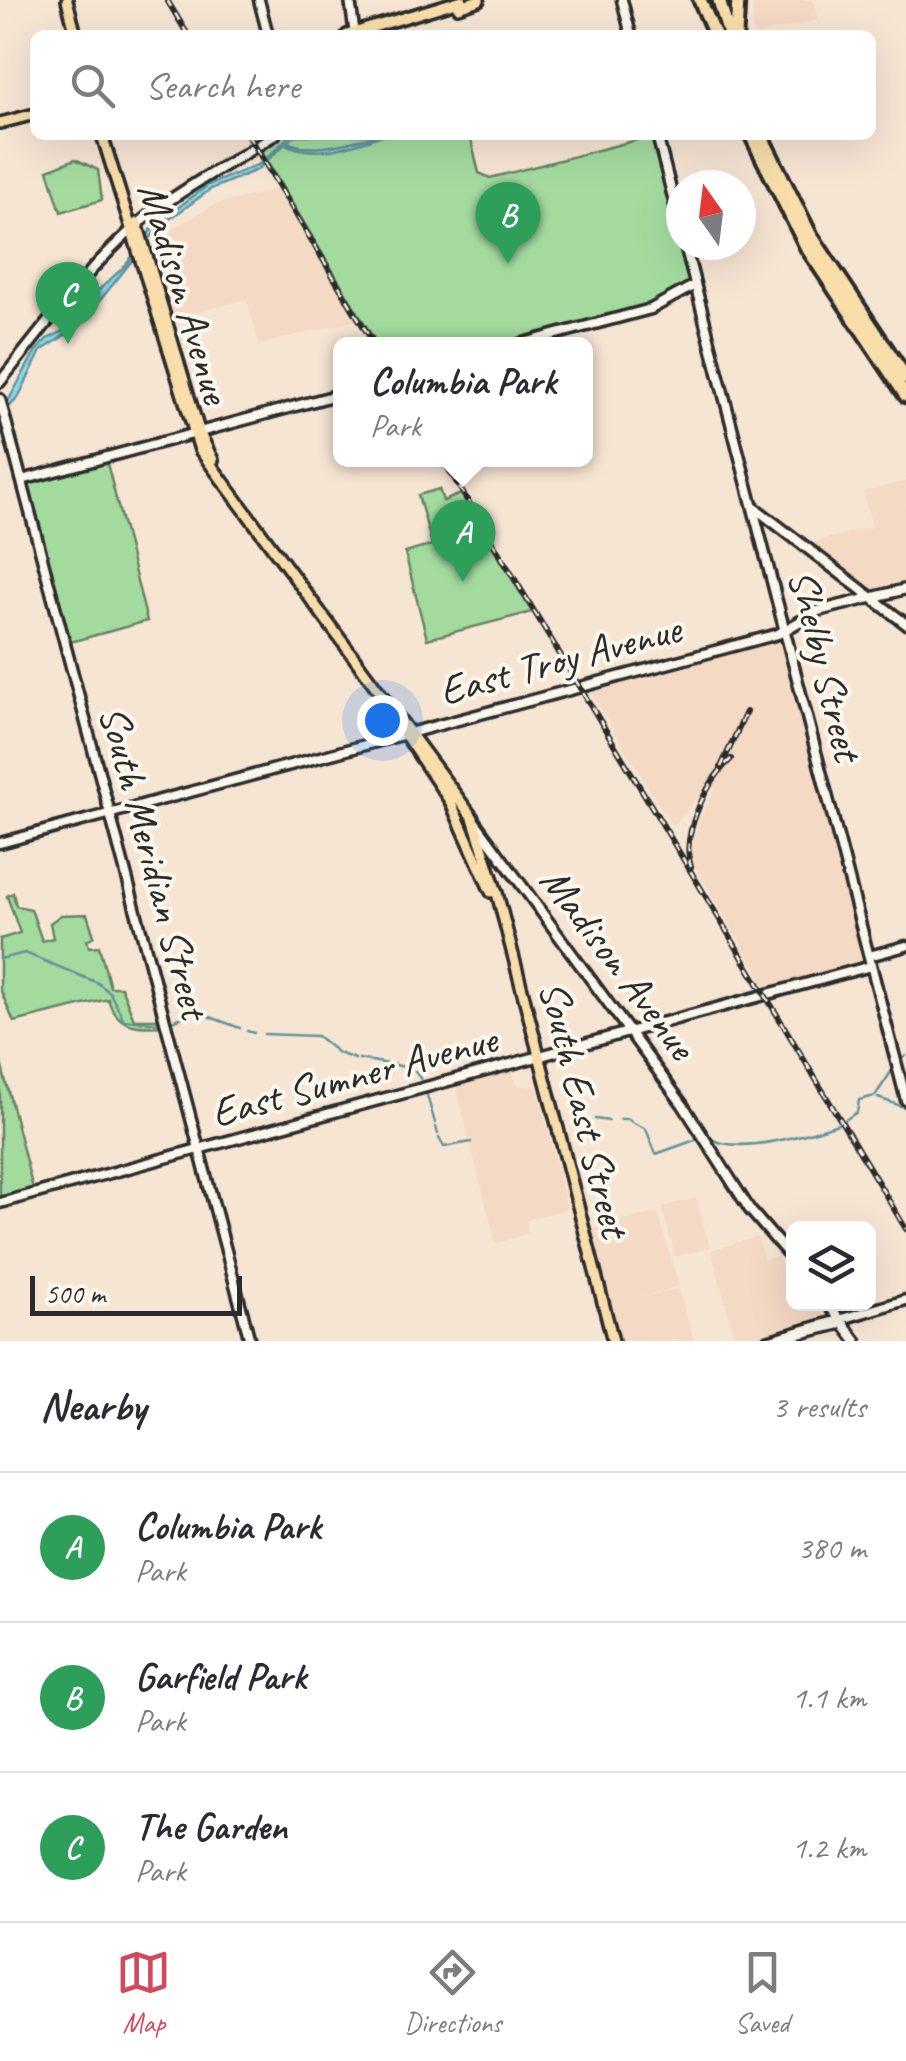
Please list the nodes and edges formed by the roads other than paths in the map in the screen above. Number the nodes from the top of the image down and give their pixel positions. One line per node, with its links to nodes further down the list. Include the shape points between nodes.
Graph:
1 (70, 0): 11 (main road)
2 (259, 0): 12 (main road)
3 (350, 0): 13 (main road)
4 (462, 0): 10 (main road)
5 (479, 0): 10 (main road)
6 (622, 0): 15 (main road)
7 (704, 0): 16 (highway)
8 (718, 0): 17 (highway)
9 (738, 0): 18 (highway)
10 (387, 27): 14 (main road)
11 (78, 30)
12 (267, 30)
13 (352, 30)
14 (376, 30)
15 (630, 30)
16 (715, 30)
17 (730, 30)
18 (733, 30)
19 (30, 113): 20 (main road)
20 (0, 120)
21 (108, 140): 27 (main road, Madison Avenue)
22 (267, 140): 27 (main road)
23 (658, 140): 26 (main road)
24 (754, 140): 28 (highway)
25 (763, 140): 28 (highway)
26 (666, 171)
27 (135, 228): 34 (main road, via 75,288); 38 (main road, Madison Avenue)
28 (812, 247): 32 (highway)
29 (689, 260): 30 (main road, Shelby Street)
30 (695, 285): 31 (main road, via 654,307); 40 (main road, Shelby Street)
31 (546, 337)
32 (873, 338): 33 (highway); 36 (highway)
33 (906, 378)
34 (0, 382)
35 (333, 396): 38 (main road)
36 (906, 396)
37 (0, 399): 39 (main road, South Meridian Street)
38 (196, 433): 39 (main road); 45 (main road, Madison Avenue)
39 (22, 480): 47 (main road, South Meridian Street)
40 (753, 507): 42 (main road); 44 (main road, Shelby Street)
41 (906, 589): 42 (main road, East Troy Avenue)
42 (871, 598): 43 (main road); 44 (main road, East Troy Avenue, via 818,611)
43 (906, 624)
44 (785, 631): 45 (main road, East Troy Avenue); 52 (main road, Shelby Street)
45 (408, 732): 46 (main road, Madison Avenue); 47 (main road, East Troy Avenue); 48 (main road, Madison Avenue)
46 (437, 779): 48 (main road, Madison Avenue); 50 (main road, South East Street)
47 (110, 814): 49 (main road, East Troy Avenue); 56 (main road, South Meridian Street)
48 (471, 814): 50 (main road, South East Street); 53 (main road, Madison Avenue)
49 (0, 843)
50 (496, 898): 54 (main road, South East Street)
51 (906, 946): 52 (main road, East Sumner Avenue)
52 (870, 961): 53 (main road, East Sumner Avenue); 55 (main road, Shelby Street)
53 (628, 1032): 54 (main road, East Sumner Avenue); 58 (main road, Madison Avenue)
54 (539, 1057): 56 (main road, East Sumner Avenue); 66 (main road, South East Street)
55 (906, 1100)
56 (200, 1149): 57 (main road, East Sumner Avenue); 67 (main road, South Meridian Street)
57 (0, 1202)
58 (786, 1252)
59 (906, 1303): 62 (main road); 63 (main road)
60 (828, 1311): 64 (main road)
61 (834, 1311): 63 (main road)
62 (856, 1320): 63 (main road); 65 (main road)
63 (841, 1321): 64 (main road); 65 (main road); 69 (main road)
64 (825, 1322): 68 (main road)
65 (854, 1338)
66 (609, 1340)
67 (250, 1341)
68 (767, 1341)
69 (776, 1341)

